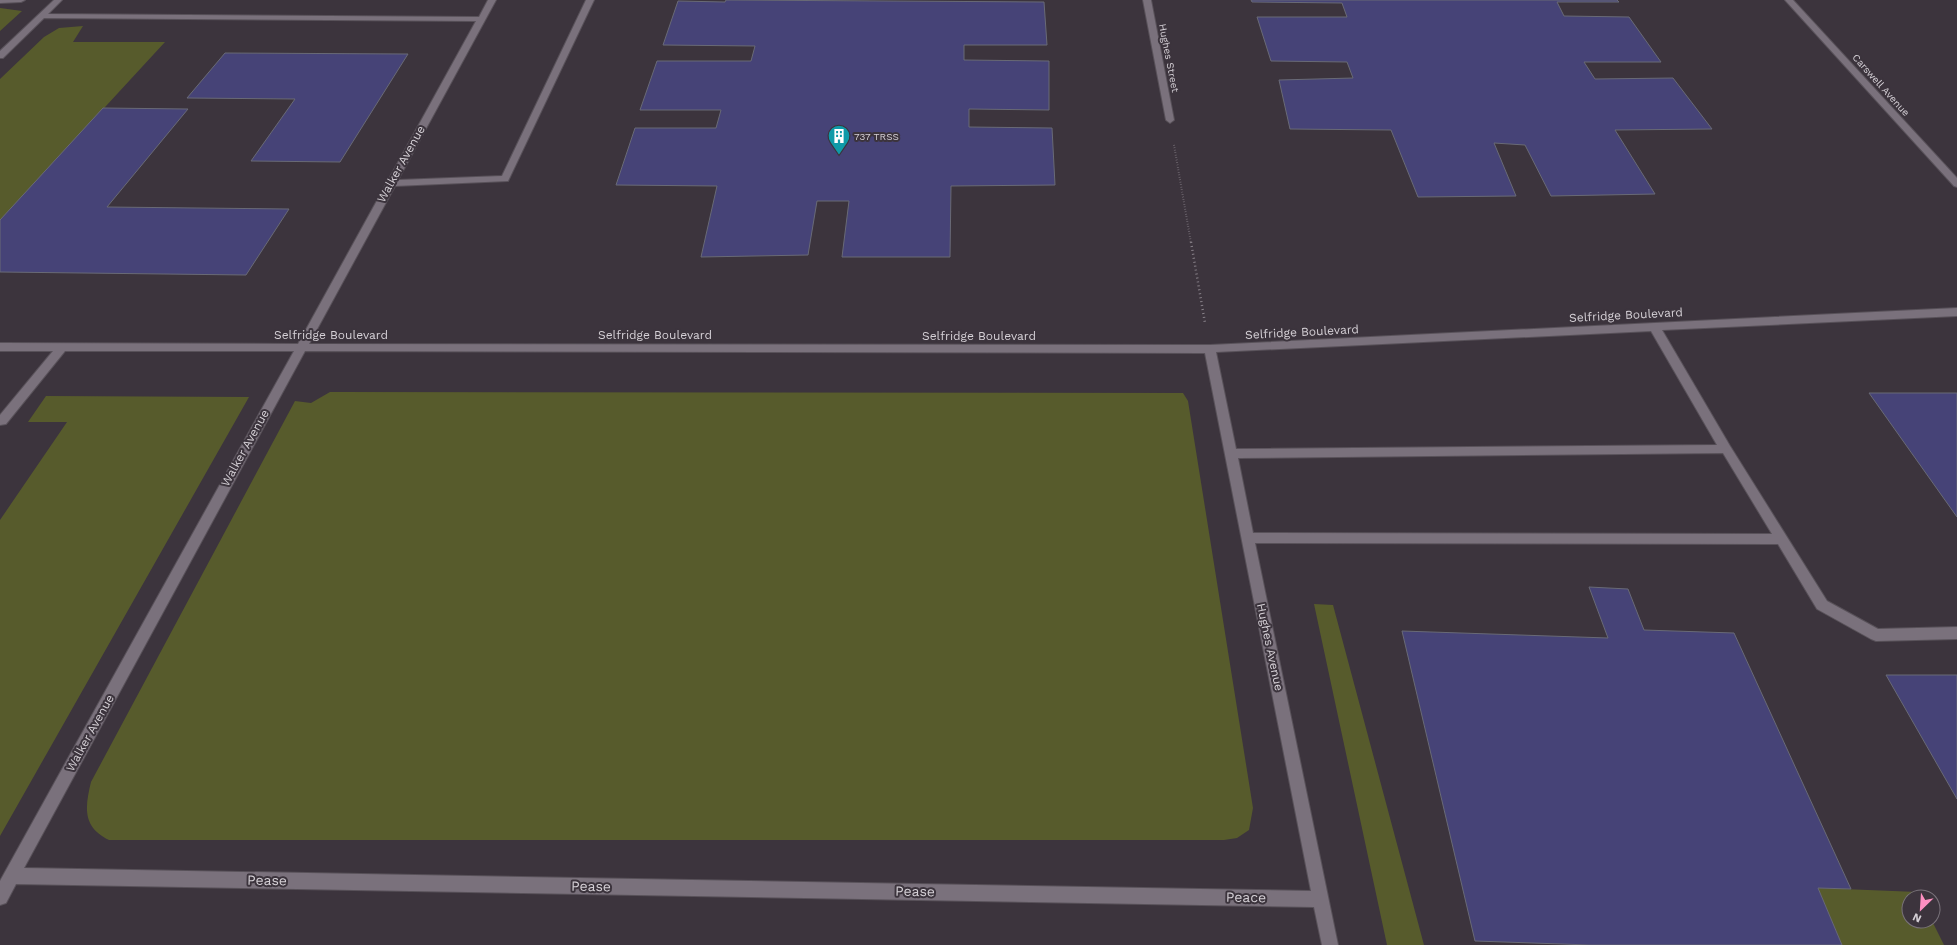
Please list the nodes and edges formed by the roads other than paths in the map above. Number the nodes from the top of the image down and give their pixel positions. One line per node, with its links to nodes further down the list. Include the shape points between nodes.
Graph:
1 (21, 0): 7 (street)
2 (58, 0): 8 (street)
3 (492, 0): 9 (street, Walker Avenue)
4 (590, 0): 12 (street, via 505,179)
5 (1147, 0): 11 (street, Hughes Street)
6 (1789, 0): 13 (street, Carswell Avenue)
7 (0, 1)
8 (42, 16): 9 (street); 10 (street)
9 (482, 18): 12 (street, Walker Avenue)
10 (0, 56)
11 (1170, 120)
12 (391, 183): 18 (street, Walker Avenue)
13 (1957, 184)
14 (1957, 312): 15 (street, Selfridge Boulevard)
15 (1654, 326): 19 (street, Selfridge Boulevard); 21 (street)
16 (62, 346): 17 (street, Selfridge Boulevard); 18 (street, Selfridge Boulevard); 20 (street)
17 (0, 347)
18 (300, 348): 19 (street, Selfridge Boulevard); 26 (street, Walker Avenue)
19 (1210, 349): 22 (street, Hughes Avenue)
20 (1, 422)
21 (1726, 448): 22 (street); 24 (street)
22 (1232, 454): 23 (street, Hughes Avenue)
23 (1248, 538): 24 (street); 29 (street, Hughes Avenue)
24 (1782, 539): 25 (street, via 1822,605 1876,635)
25 (1957, 633)
26 (12, 876): 27 (street, Pease); 28 (street, Walker Avenue)
27 (1170, 896): 29 (street, Peace)
28 (0, 897)
29 (1322, 899): 30 (street, Hughes Avenue)
30 (1330, 945)

